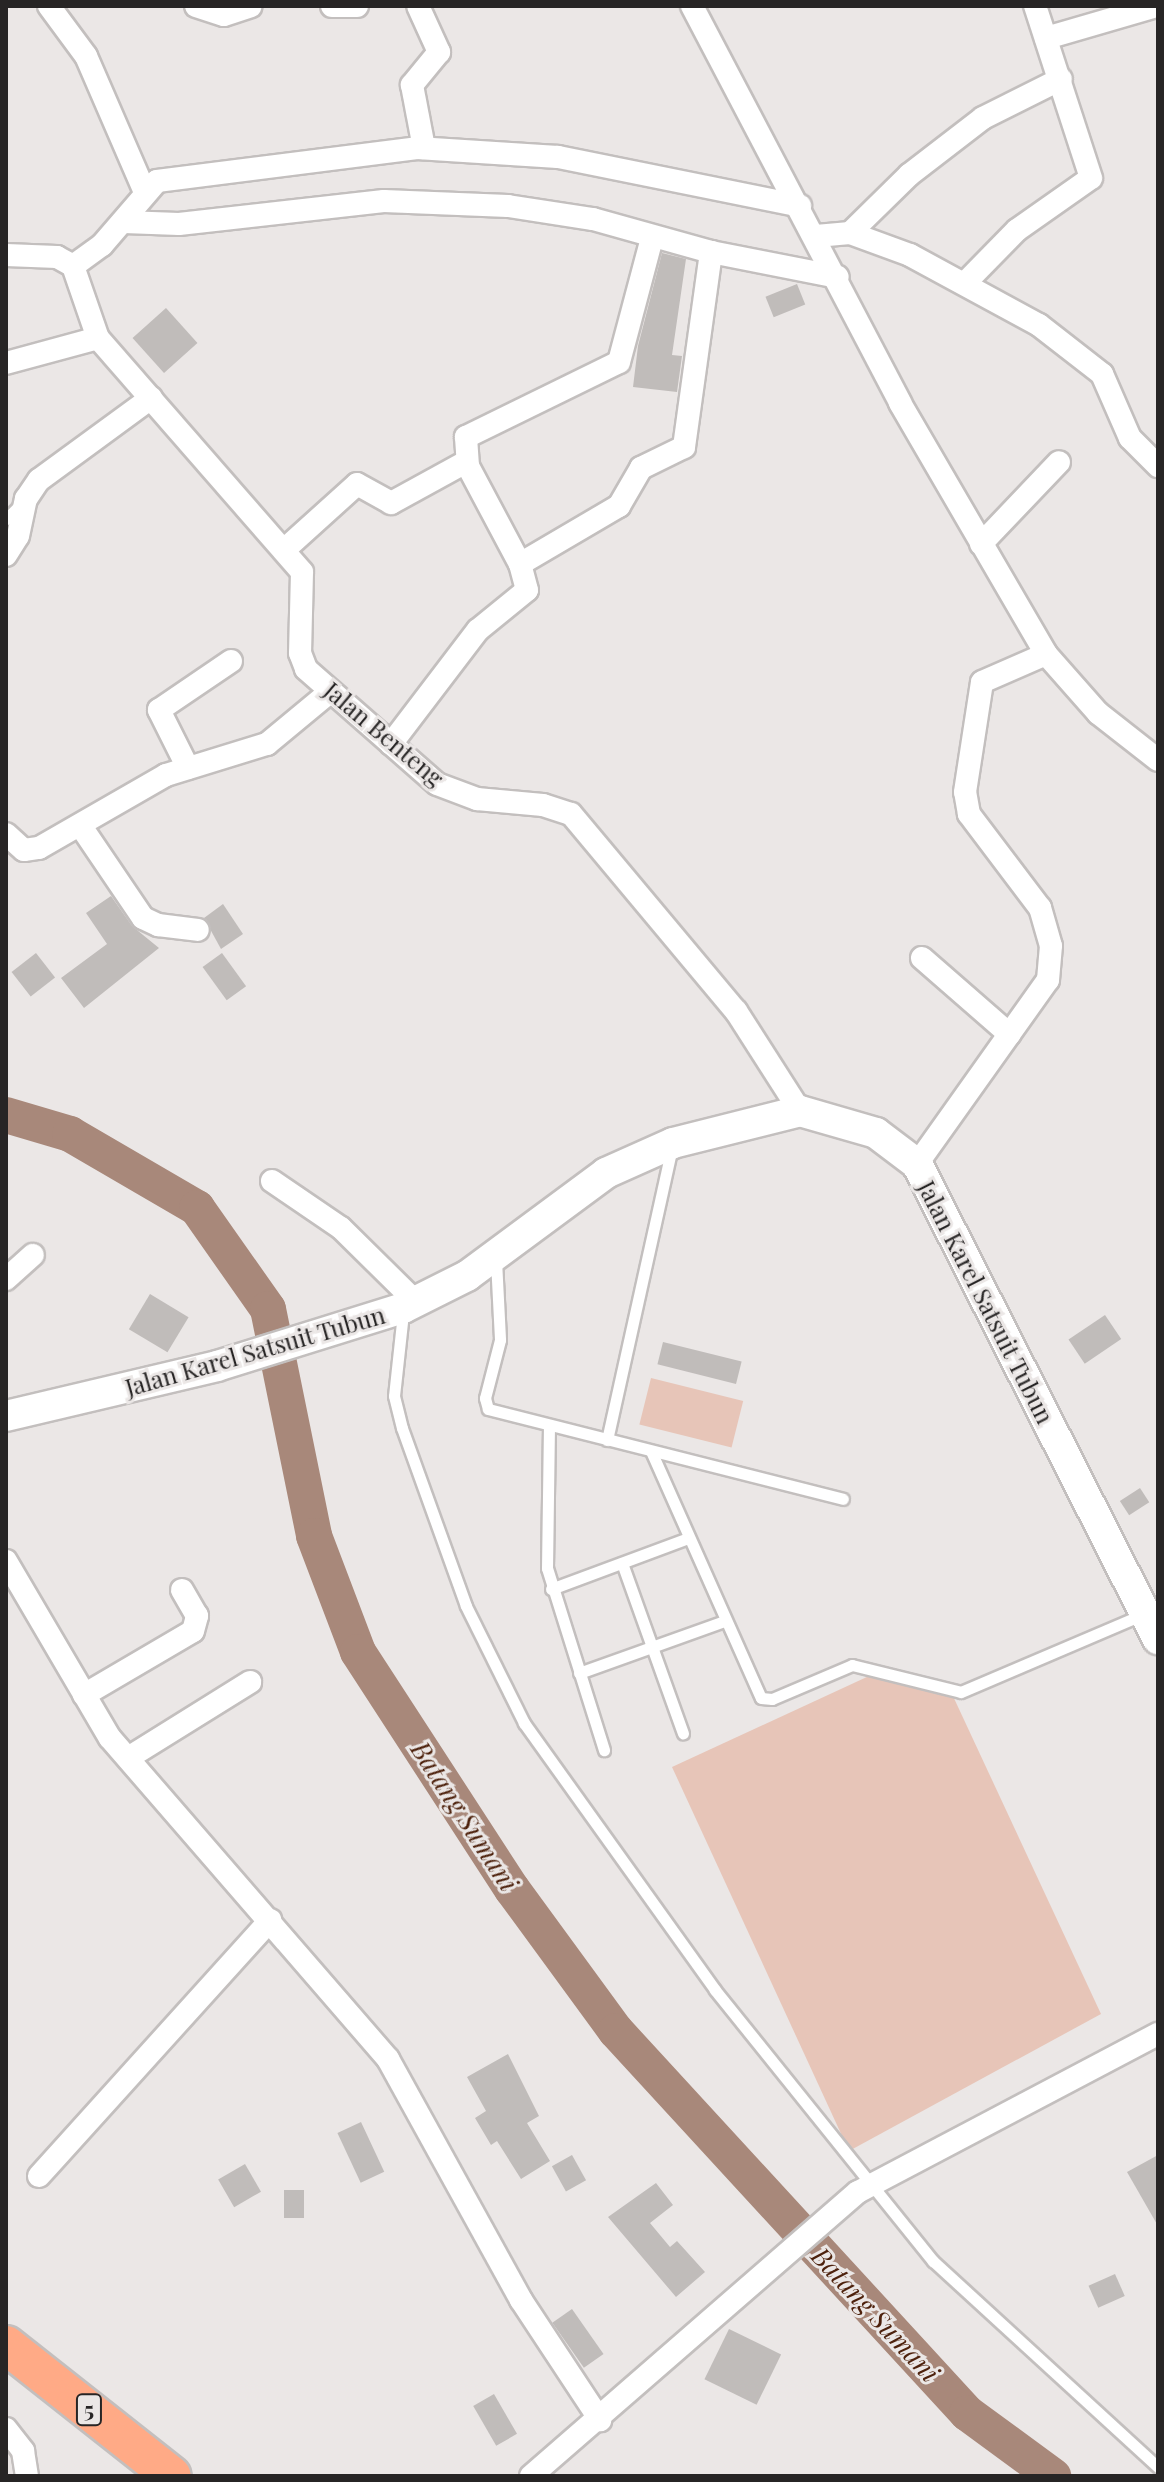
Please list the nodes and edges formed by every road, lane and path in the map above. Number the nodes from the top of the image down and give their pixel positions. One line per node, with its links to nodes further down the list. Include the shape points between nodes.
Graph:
1 (196, 6): 2 (street, via 217,15)
2 (251, 6)
3 (332, 6): 4 (street)
4 (357, 6)
5 (418, 6): 12 (street, via 439,52 412,85)
6 (692, 6): 14 (street)
7 (1035, 6): 10 (street)
8 (1156, 6): 10 (street)
9 (53, 7): 13 (street, via 86,56)
10 (1046, 38): 11 (street)
11 (1061, 79): 16 (street, via 983,118 909,175); 23 (street, via 1091,178 1017,230)
12 (424, 148): 13 (street, via 190,175 157,181); 14 (street, via 558,157)
13 (144, 190): 15 (street)
14 (800, 206): 17 (street)
15 (124, 222): 18 (street, via 179,224 384,201 508,206 593,219); 21 (street)
16 (850, 233): 17 (street); 23 (street)
17 (816, 236): 22 (street)
18 (652, 238): 19 (street); 27 (street, via 619,362 469,434)
19 (711, 252): 22 (street); 35 (street, via 684,447 641,468 619,506)
20 (6, 255): 21 (street, via 57,257)
21 (73, 266): 24 (street, Jalan Benteng)
22 (838, 277): 32 (street, via 900,403)
23 (967, 281): 29 (street, via 1039,325 1102,374 1130,438)
24 (98, 338): 25 (street); 26 (street, Jalan Benteng)
25 (6, 363)
26 (151, 398): 30 (street, via 39,480); 33 (street, Jalan Benteng)
27 (466, 462): 33 (street, via 391,503 357,484); 35 (street)
28 (1059, 462): 32 (street)
29 (1158, 466)
30 (26, 499): 31 (lane); 34 (street, via 18,536)
31 (6, 519)
32 (981, 544): 36 (street)
33 (284, 550): 38 (street, Jalan Benteng, via 302,572 300,653 306,669)
34 (6, 555)
35 (520, 564): 39 (street, via 525,595 478,630)
36 (1046, 654): 40 (street, via 1098,713); 46 (street, via 982,682 965,792 969,814 1040,908 1051,946 1048,980)
37 (231, 661): 41 (street, via 159,710)
38 (331, 691): 39 (street, Jalan Benteng); 41 (street, via 267,744)
39 (391, 744): 47 (street, Jalan Benteng, via 437,784 477,799 543,805 571,814 736,1011)
40 (1158, 760)
41 (188, 768): 42 (street)
42 (80, 825): 43 (street, via 32,850 19,847); 44 (street, via 143,918)
43 (6, 834)
44 (198, 930)
45 (922, 958): 46 (street)
46 (1009, 1034): 49 (street)
47 (800, 1111): 48 (street, Jalan Karel Satsuit Tubun); 49 (street, Jalan Karel Satsuit Tubun, via 876,1133)
48 (673, 1143): 51 (street, Jalan Karel Satsuit Tubun, via 606,1173); 57 (lane)
49 (917, 1164): 66 (street, Jalan Karel Satsuit Tubun)
50 (272, 1181): 54 (street, via 341,1228)
51 (495, 1252): 54 (street, Jalan Karel Satsuit Tubun, via 467,1276); 56 (lane, via 500,1340 485,1406)
52 (33, 1255): 53 (street)
53 (6, 1279)
54 (410, 1305): 55 (street, Jalan Karel Satsuit Tubun, via 217,1366); 77 (lane, via 394,1396 436,1528 491,1662 524,1723)
55 (6, 1416)
56 (549, 1425): 57 (lane); 63 (lane, via 546,1557)
57 (607, 1440): 58 (lane)
58 (651, 1451): 59 (lane); 60 (lane)
59 (843, 1499)
60 (688, 1538): 62 (lane); 65 (lane)
61 (6, 1561): 70 (street)
62 (622, 1563): 63 (lane); 67 (lane)
63 (551, 1589): 68 (lane)
64 (182, 1590): 70 (street, via 197,1616 193,1631)
65 (724, 1621): 66 (lane, via 757,1693 767,1700 848,1665 961,1692); 67 (lane)
66 (1151, 1626)
67 (651, 1647): 68 (lane); 71 (lane)
68 (579, 1673): 72 (lane)
69 (250, 1682): 73 (street)
70 (84, 1695): 73 (street)
71 (683, 1733)
72 (604, 1750)
73 (128, 1758): 74 (street)
74 (270, 1920): 76 (street); 79 (street, via 388,2059 521,2300)
75 (1158, 2034): 77 (street)
76 (39, 2176)
77 (864, 2189): 79 (street); 81 (lane, via 933,2261)
78 (6, 2345): 83 (highway, 5)
79 (600, 2420): 84 (street)
80 (6, 2429): 82 (street, via 23,2451)
81 (1158, 2467)
82 (27, 2476)
83 (172, 2476)
84 (531, 2476)

